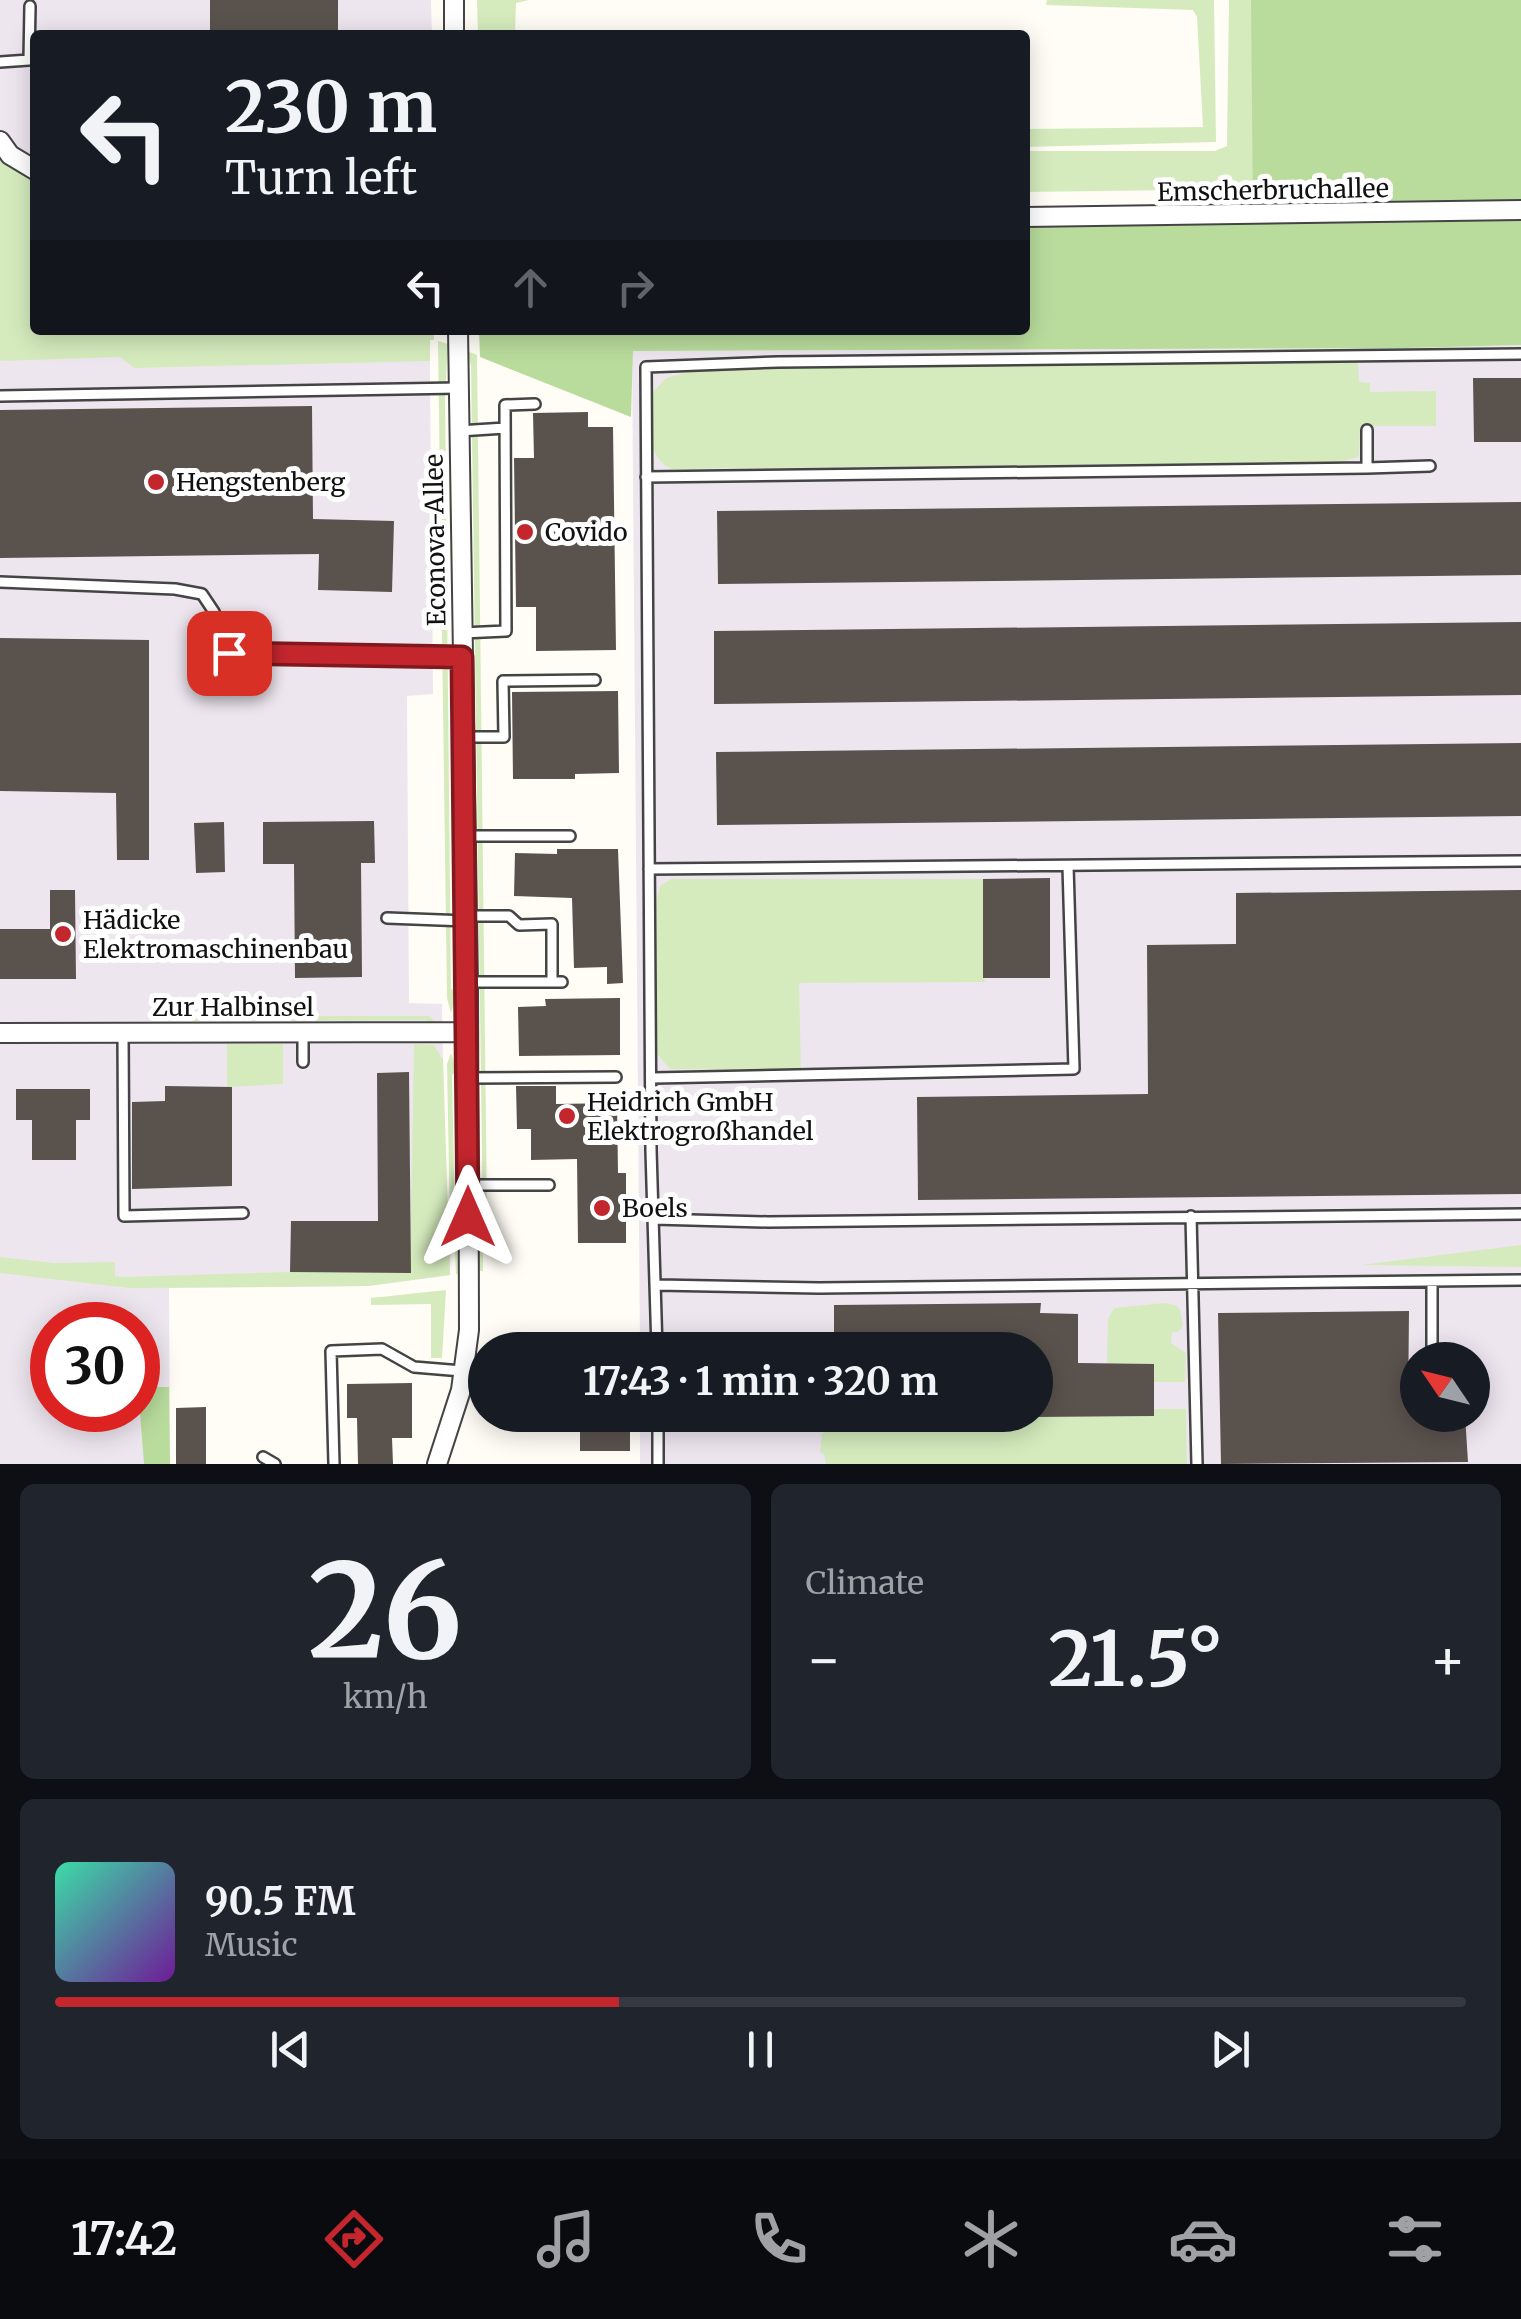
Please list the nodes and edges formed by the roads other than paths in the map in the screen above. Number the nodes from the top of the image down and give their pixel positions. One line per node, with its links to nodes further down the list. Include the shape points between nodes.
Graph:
1 (454, 0): 3 (street)
2 (30, 6): 4 (lane, via 29,60)
3 (454, 30)
4 (0, 62)
5 (0, 141): 6 (street)
6 (30, 167)
7 (1521, 210): 8 (street, Emscherbruchallee)
8 (1030, 217)
9 (458, 335): 11 (street, Econova-Allee)
10 (1521, 354): 19 (lane, via 646,367)
11 (458, 388): 12 (lane); 16 (street, Econova-Allee)
12 (0, 396)
13 (535, 404): 14 (lane, via 505,405)
14 (505, 428): 16 (lane); 21 (lane, via 506,631)
15 (1367, 430): 18 (lane)
16 (459, 431): 21 (street, Econova-Allee)
17 (1430, 466): 18 (lane)
18 (1368, 468): 19 (lane)
19 (646, 477): 29 (lane)
20 (0, 582): 22 (lane, via 202,594 229,653)
21 (462, 632): 22 (street, Econova-Allee)
22 (462, 657): 24 (street, Econova-Allee)
23 (595, 680): 24 (lane, via 503,681 504,737)
24 (463, 737): 25 (street, Econova-Allee)
25 (465, 836): 26 (lane); 31 (street, Econova-Allee)
26 (570, 836)
27 (1521, 862): 28 (lane)
28 (1068, 866): 29 (lane); 40 (lane, via 1074,1069)
29 (649, 869): 40 (lane)
30 (388, 918): 31 (lane)
31 (467, 919): 32 (street, Econova-Allee); 32 (lane, via 509,916 518,925 552,924 557,982)
32 (468, 982): 34 (street, Econova-Allee)
33 (303, 1032): 34 (street, Zur Halbinsel); 36 (street, Zur Halbinsel); 37 (lane)
34 (467, 1032): 39 (street, Econova-Allee)
35 (0, 1033): 36 (street, Zur Halbinsel)
36 (123, 1033): 43 (lane, via 124,1216)
37 (303, 1062)
38 (616, 1077): 39 (lane)
39 (467, 1078): 41 (street, Econova-Allee)
40 (653, 1078): 46 (lane)
41 (468, 1185): 42 (lane); 53 (street, Econova-Allee)
42 (549, 1185)
43 (243, 1213)
44 (1521, 1214): 45 (lane)
45 (1191, 1216): 46 (lane); 50 (lane)
46 (654, 1219): 49 (lane)
47 (1521, 1280): 48 (lane)
48 (1432, 1281): 50 (lane); 52 (lane)
49 (657, 1285): 50 (lane); 51 (lane)
50 (1192, 1285): 60 (lane)
51 (658, 1332)
52 (1432, 1342)
53 (465, 1371): 57 (lane, via 414,1368 382,1349 331,1351); 58 (street, Econova-Allee)
54 (658, 1432): 59 (lane)
55 (263, 1457): 56 (lane)
56 (275, 1464)
57 (334, 1464)
58 (437, 1464)
59 (658, 1464)
60 (1197, 1464)

